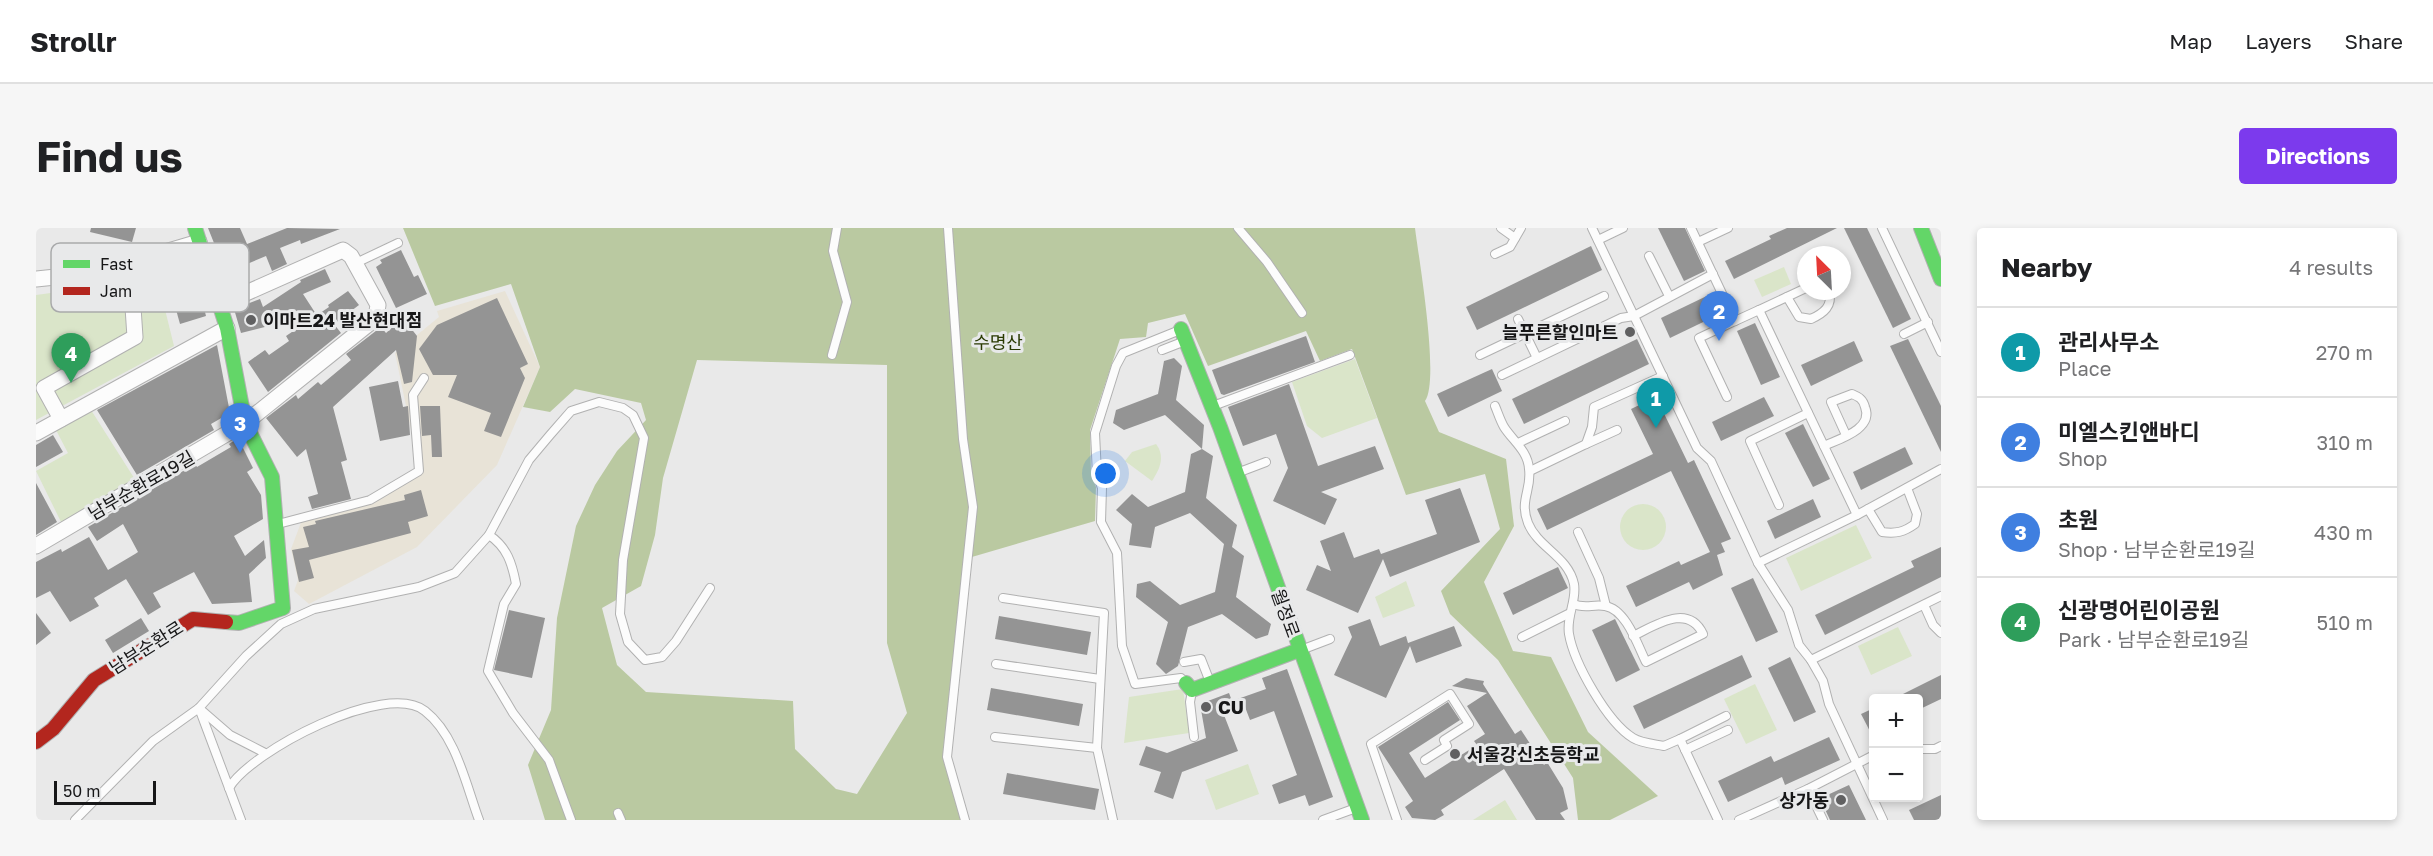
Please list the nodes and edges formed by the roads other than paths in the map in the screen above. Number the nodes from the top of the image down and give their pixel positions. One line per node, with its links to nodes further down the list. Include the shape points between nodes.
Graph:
1 (837, 228): 46 (lane, via 833,251 847,302)
2 (948, 228): 120 (lane, via 963,440 973,507 947,757)
3 (1238, 228): 35 (lane)
4 (1501, 228): 13 (lane)
5 (1521, 228): 13 (lane)
6 (1592, 228): 14 (lane)
7 (1623, 228): 14 (lane)
8 (1691, 228): 16 (lane)
9 (1728, 228): 16 (lane)
10 (1882, 228): 39 (lane)
11 (1921, 228): 15 (street)
12 (197, 235): 17 (street)
13 (1515, 238): 19 (lane, via 1510,247)
14 (1598, 240): 36 (lane)
15 (1934, 241): 25 (street)
16 (1698, 242): 22 (lane)
17 (178, 243)
18 (398, 243): 21 (lane)
19 (1495, 254)
20 (1649, 256): 29 (lane)
21 (356, 263): 26 (street, via 343,250); 60 (street, 남부순환로19길, via 378,305 376,318)
22 (1713, 274): 29 (lane); 38 (lane)
23 (51, 277): 24 (street)
24 (36, 279)
25 (1941, 279)
26 (249, 292)
27 (1797, 292): 30 (lane)
28 (1604, 296): 41 (lane)
29 (1669, 296): 36 (lane)
30 (1787, 297): 31 (lane, via 1799,317 1811,319 1827,308); 32 (lane)
31 (1830, 300)
32 (1759, 310): 38 (lane); 57 (lane)
33 (133, 312): 53 (street, via 135,338)
34 (221, 312): 40 (street)
35 (1302, 313)
36 (1634, 316): 49 (lane, via 1621,318); 51 (lane)
37 (1518, 319): 41 (lane)
38 (1735, 321): 54 (lane, via 1699,338)
39 (1928, 322): 42 (lane); 45 (lane)
40 (227, 328): 58 (street); 60 (street)
41 (1526, 333): 48 (lane); 49 (lane)
42 (1904, 334)
43 (1183, 335): 44 (lane); 55 (street, 월정로); 97 (lane, via 1123,353 1095,434 1097,474 1102,488 1101,522 1117,553 1122,646 1135,684 1181,678)
44 (1162, 350)
45 (1941, 352)
46 (832, 355)
47 (1350, 355): 55 (lane)
48 (1480, 355)
49 (1537, 358): 50 (lane)
50 (1502, 375)
51 (1663, 376): 65 (lane, via 1594,407); 79 (lane, via 1697,448 1720,478)
52 (424, 378): 75 (lane, via 413,395 419,471 370,500)
53 (40, 386): 58 (street)
54 (1727, 397)
55 (1212, 406): 70 (street, 월정로)
56 (1495, 406): 64 (lane)
57 (1808, 413): 66 (lane); 72 (lane, via 1750,441)
58 (61, 419): 62 (street)
59 (1565, 421): 64 (lane)
60 (245, 423): 75 (street, via 272,477); 78 (street, 남부순환로19길)
61 (1617, 430): 65 (lane)
62 (36, 433)
63 (1846, 435): 63 (lane, via 1864,423 1868,414 1860,398 1852,394 1831,402); 66 (lane)
64 (1518, 443): 69 (lane)
65 (1586, 444): 69 (lane)
66 (1824, 446): 74 (lane)
67 (1266, 462): 70 (lane)
68 (1941, 469): 71 (lane)
69 (1530, 471): 83 (lane, via 1523,504 1528,522 1535,537 1566,568 1574,585)
70 (1236, 473): 91 (street, 월정로)
71 (1907, 488): 73 (lane); 73 (lane, via 1917,514 1915,524 1905,531 1882,532)
72 (1779, 505)
73 (1868, 509): 74 (lane)
74 (1857, 515): 79 (lane)
75 (277, 524): 104 (street, 남부순환로, via 283,608 239,623 193,619 94,680 54,729)
76 (1578, 532): 85 (lane, via 1599,578)
77 (489, 535): 80 (lane, via 529,460 571,411 599,402 633,415 644,438 623,560 620,614 628,642 645,660 662,657); 98 (lane, via 455,573 419,587 314,609 281,624); 119 (lane, via 511,560 516,584 504,604 488,671 513,713 549,760)
78 (36, 546)
79 (1758, 563): 92 (lane, via 1778,590 1799,645)
80 (710, 588)
81 (1941, 596): 84 (lane)
82 (1003, 598): 95 (lane, via 1104,613)
83 (1573, 604): 85 (lane, via 1584,608); 86 (lane)
84 (1924, 605): 87 (lane); 92 (lane)
85 (1606, 606): 88 (lane, via 1616,611)
86 (1568, 614): 89 (lane); 103 (lane, via 1569,634 1578,660 1610,714 1633,738 1664,746)
87 (1941, 633)
88 (1633, 636): 88 (lane, via 1646,662 1703,634 1698,624 1681,617)
89 (1522, 637)
90 (1330, 639): 91 (lane)
91 (1299, 650): 96 (street); 115 (street, 월정로)
92 (1811, 660): 112 (lane)
93 (1184, 662): 96 (lane, via 1201,659)
94 (996, 664): 95 (lane)
95 (1100, 679): 106 (lane)
96 (1210, 683): 97 (street)
97 (1189, 687): 102 (lane)
98 (199, 708): 109 (lane, via 230,735); 113 (lane); 116 (lane, via 153,741)
99 (1726, 716): 103 (lane)
100 (1728, 730): 108 (lane)
101 (995, 737): 106 (lane)
102 (1194, 737)
103 (1680, 739): 108 (lane)
104 (36, 742)
105 (1941, 746): 107 (lane)
106 (1097, 748): 121 (lane)
107 (1923, 749)
108 (1685, 750): 124 (lane)
109 (265, 753): 113 (lane, via 237,775); 118 (lane, via 349,713 373,705 407,703 424,710 438,723 450,743)
110 (1869, 758): 112 (lane)
111 (1425, 760): 123 (lane, via 1447,746 1443,740 1469,724 1450,693 1371,744)
112 (1857, 764): 114 (lane); 127 (lane)
113 (229, 788): 117 (lane)
114 (1808, 789): 125 (lane); 126 (lane)
115 (1360, 814): 122 (lane)
116 (75, 820)
117 (241, 820)
118 (479, 820)
119 (571, 820)
120 (965, 820)
121 (1113, 820)
122 (1323, 820)
123 (1397, 820)
124 (1718, 820)
125 (1739, 820)
126 (1823, 820)
127 (1883, 820)

